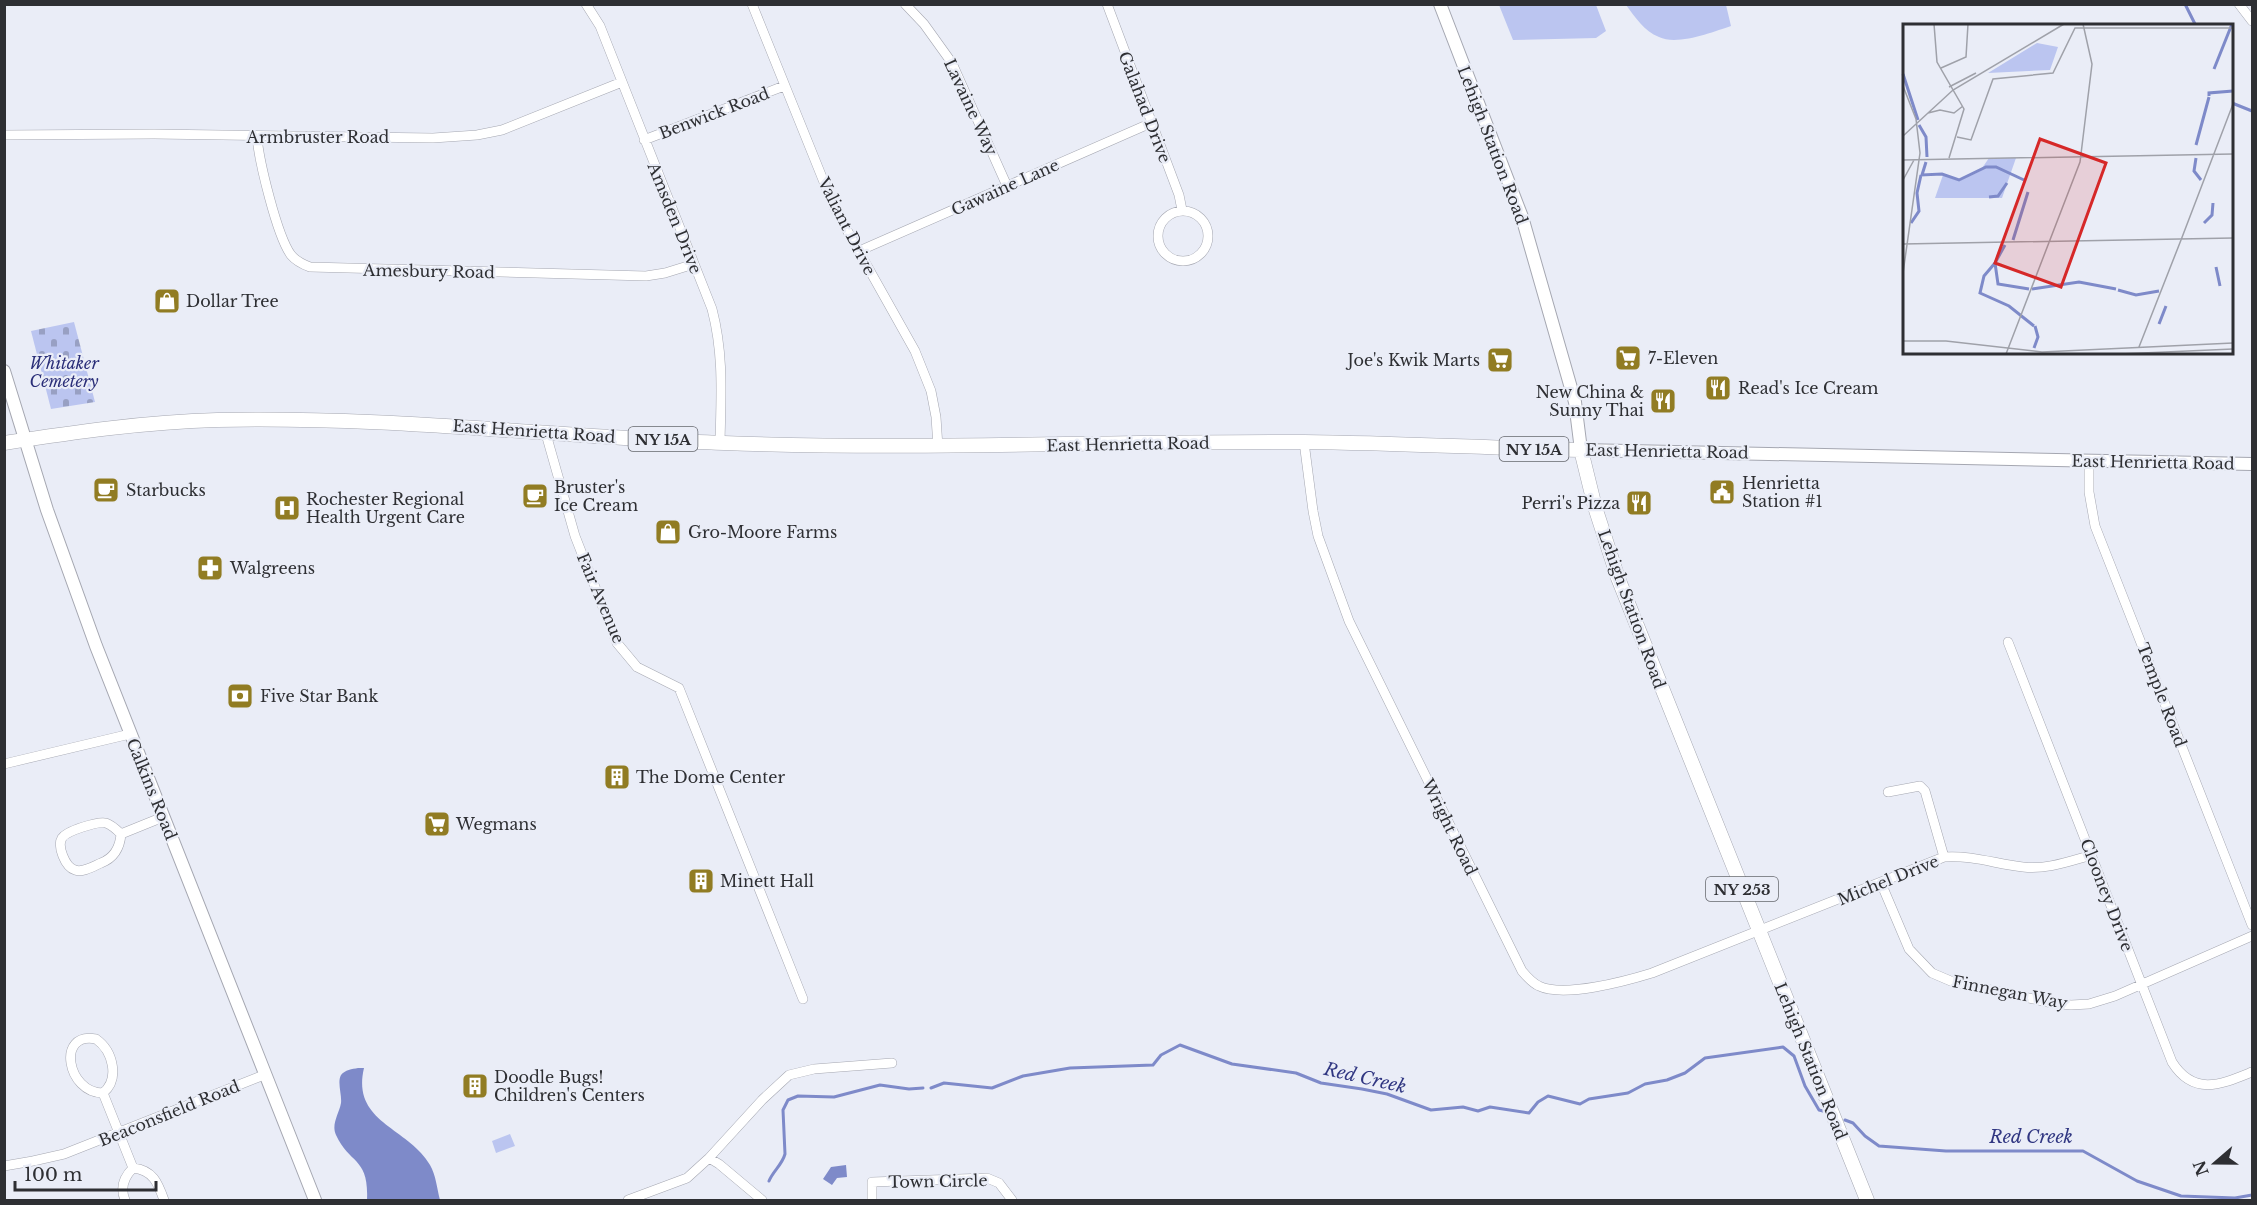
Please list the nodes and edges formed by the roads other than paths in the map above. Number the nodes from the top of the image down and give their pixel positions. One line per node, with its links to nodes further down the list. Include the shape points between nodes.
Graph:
1 (586, 4): 8 (street, Amsden Drive, via 600,26)
2 (752, 4): 9 (street, Valiant Drive)
3 (905, 4): 14 (street, Lavaine Way, via 952,63)
4 (1107, 4): 10 (street, Galahad Drive)
5 (1440, 4): 25 (main road, Lehigh Station Road / NY 253, via 1522,217 1572,392)
6 (2239, 4): 7 (street)
7 (2253, 21)
8 (621, 82): 12 (street, Armbruster Road, via 501,130 477,135); 13 (street, Amsden Drive)
9 (784, 86): 13 (street, Benwick Road); 16 (street, Valiant Drive, via 834,207)
10 (1151, 123): 14 (street, Gawaine Lane); 15 (street, Galahad Drive)
11 (4, 135): 12 (street, Armbruster Road)
12 (257, 137): 17 (street, Amesbury Road, via 285,245 294,258 310,267 646,276)
13 (644, 140): 17 (street, Amsden Drive)
14 (1007, 186): 16 (street, Gawaine Lane)
15 (1182, 210): 15 (street, via 1166,217 1158,232 1161,249 1174,260 1182,261 1198,256 1208,236 1203,220)
16 (859, 251): 24 (street, Valiant Drive, via 915,351 931,391)
17 (694, 264): 23 (street, Amsden Drive, via 712,309 720,349)
18 (4, 371): 20 (main road, Calkins Road)
19 (546, 434): 20 (main road, East Henrietta Road / NY 15A, via 370,422 238,420 137,425); 23 (main road, East Henrietta Road / NY 15A); 41 (street, Fair Avenue, via 575,536 617,643 637,667 679,688)
20 (24, 440): 22 (main road, East Henrietta Road / NY 15A); 29 (main road, Calkins Road)
21 (1304, 442): 24 (main road, East Henrietta Road / NY 15A); 25 (main road, East Henrietta Road / NY 15A); 38 (street, Wright Road, via 1318,536 1349,621 1529,980 1551,989 1602,986)
22 (4, 443)
23 (720, 443): 24 (main road, East Henrietta Road / NY 15A)
24 (938, 447)
25 (1581, 450): 26 (main road, East Henrietta Road / NY 15A); 38 (main road, Lehigh Station Road / NY 253, via 1594,507 1618,578)
26 (2089, 461): 27 (main road, East Henrietta Road / NY 15A); 37 (street, Temple Road, via 2095,526)
27 (2253, 464)
28 (2008, 642): 34 (street, Clooney Drive)
29 (130, 734): 30 (street); 32 (main road, Calkins Road)
30 (4, 764)
31 (1888, 792): 35 (street, via 1920,786 1925,791)
32 (163, 817): 33 (street); 44 (main road, Calkins Road)
33 (121, 834): 33 (street, via 105,823 95,823 67,833 60,846 68,866 83,870 113,855)
34 (2092, 855): 35 (street, Michel Drive, via 2036,868 1962,856); 40 (street, Clooney Drive)
35 (1944, 857): 36 (street, Michel Drive)
36 (1881, 883): 38 (street, Michel Drive); 40 (street, Finnegan Way, via 1909,949 1942,978 2071,1005 2089,1004)
37 (2253, 925)
38 (1759, 931): 57 (main road, Lehigh Station Road / NY 253)
39 (2253, 936): 40 (street, Finnegan Way)
40 (2141, 984): 43 (street, Clooney Drive, via 2172,1062 2181,1074 2199,1084 2216,1085)
41 (803, 999)
42 (892, 1063): 47 (street, via 814,1069 789,1075)
43 (2253, 1072)
44 (264, 1075): 46 (street, Beaconsfield Road); 52 (main road, Calkins Road)
45 (103, 1093): 45 (street, via 109,1088 113,1069 102,1043 84,1039 71,1051 71,1064 83,1087); 46 (street)
46 (119, 1132): 48 (street, Beaconsfield Road, via 64,1154); 49 (street)
47 (709, 1158): 53 (street, via 687,1178); 54 (street)
48 (4, 1166)
49 (133, 1168): 50 (street, via 124,1181); 51 (street, via 144,1169 155,1177)
50 (125, 1200)
51 (164, 1200)
52 (315, 1200)
53 (628, 1200)
54 (762, 1200)
55 (872, 1200): 56 (street, Town Circle, via 872,1182 987,1178 999,1183)
56 (1012, 1200)
57 (1867, 1200)

